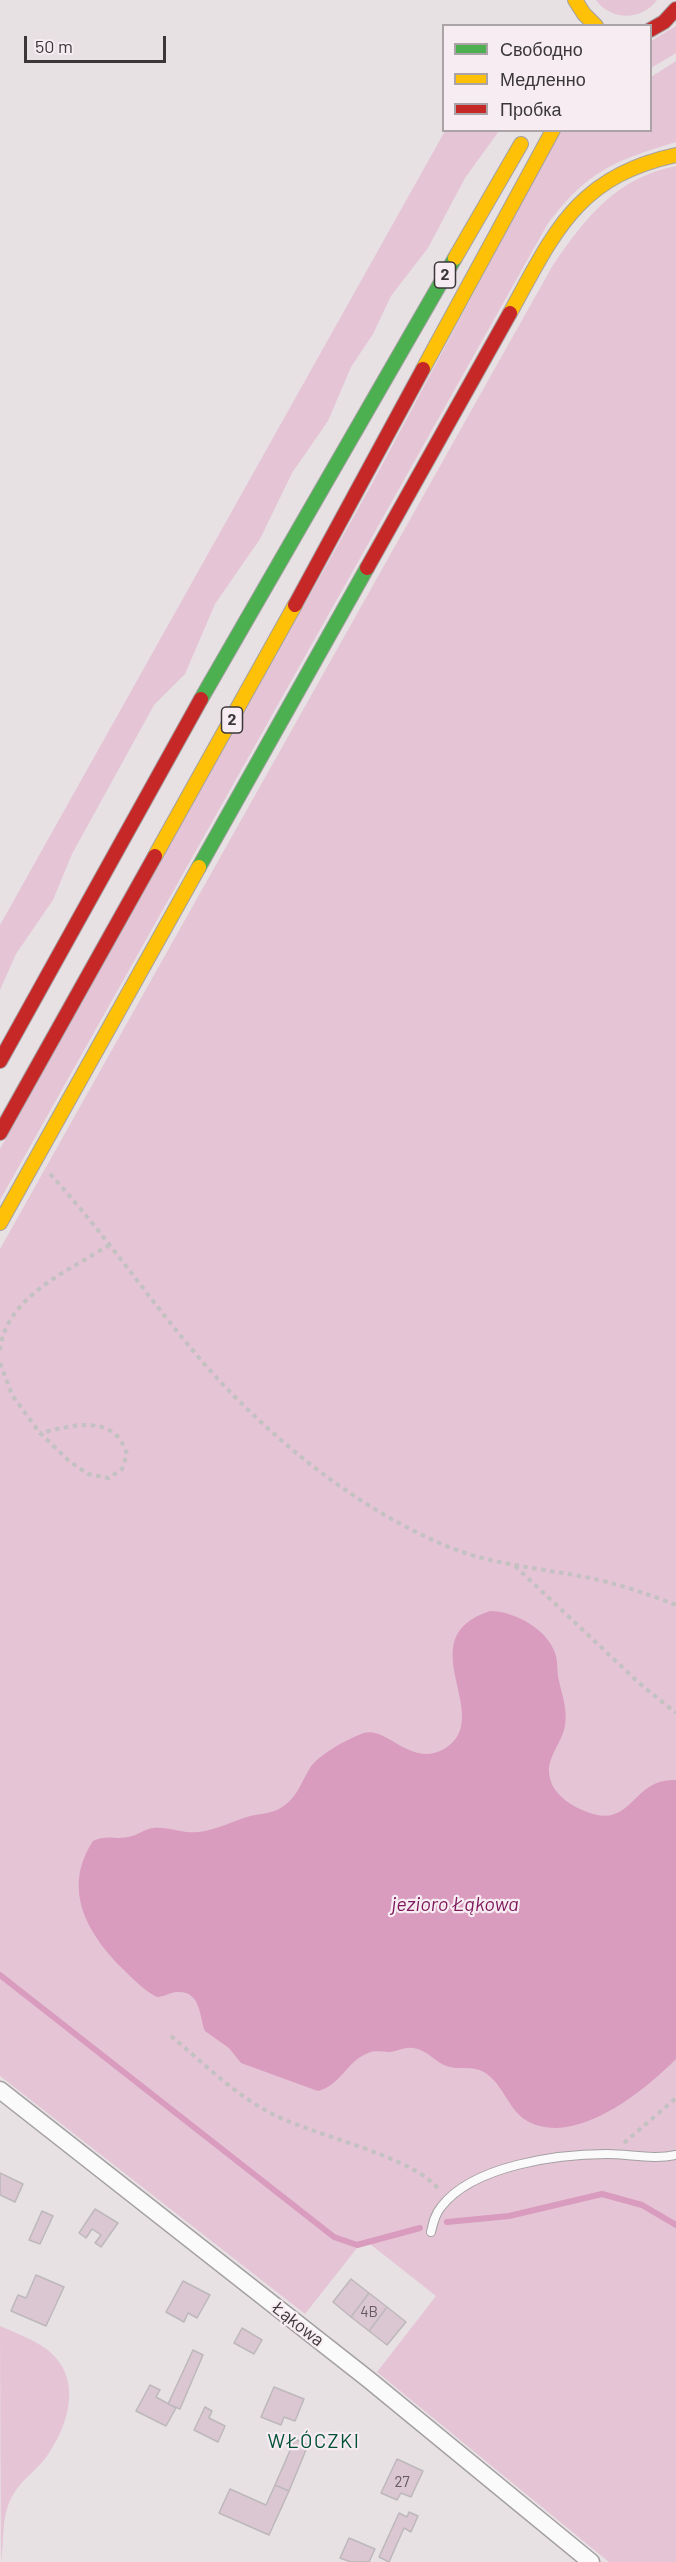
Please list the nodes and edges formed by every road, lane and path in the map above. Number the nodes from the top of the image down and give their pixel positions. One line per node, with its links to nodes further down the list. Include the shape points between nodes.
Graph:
1 (575, 0): 3 (main road)
2 (676, 10): 4 (main road)
3 (583, 20)
4 (652, 29)
5 (528, 132): 8 (main road, 2, via 219,666)
6 (552, 132): 9 (main road, 2, via 249,690)
7 (676, 155): 10 (main road, via 656,158 613,177 590,192 556,230)
8 (0, 1061)
9 (0, 1133)
10 (36, 1158): 11 (main road); 12 (path)
11 (0, 1223)
12 (111, 1244): 13 (path, via 27,1297 2,1334); 16 (path, via 216,1377 320,1471 382,1515 416,1532 447,1547)
13 (0, 1350)
14 (0, 1363): 15 (path, via 12,1395)
15 (40, 1433): 15 (path, via 88,1474 109,1478 122,1469 127,1454 118,1437 102,1428 78,1425)
16 (514, 1566): 17 (path, via 616,1584); 18 (path)
17 (676, 1605)
18 (676, 1713)
19 (171, 2036): 24 (path, via 265,2110 304,2129 408,2167 437,2187)
20 (0, 2090): 26 (street, Łąkowa, via 368,2379)
21 (676, 2098): 22 (path)
22 (611, 2154): 23 (lane); 24 (lane, via 526,2162 479,2179)
23 (676, 2155)
24 (446, 2200): 25 (lane)
25 (431, 2232)
26 (591, 2562)

